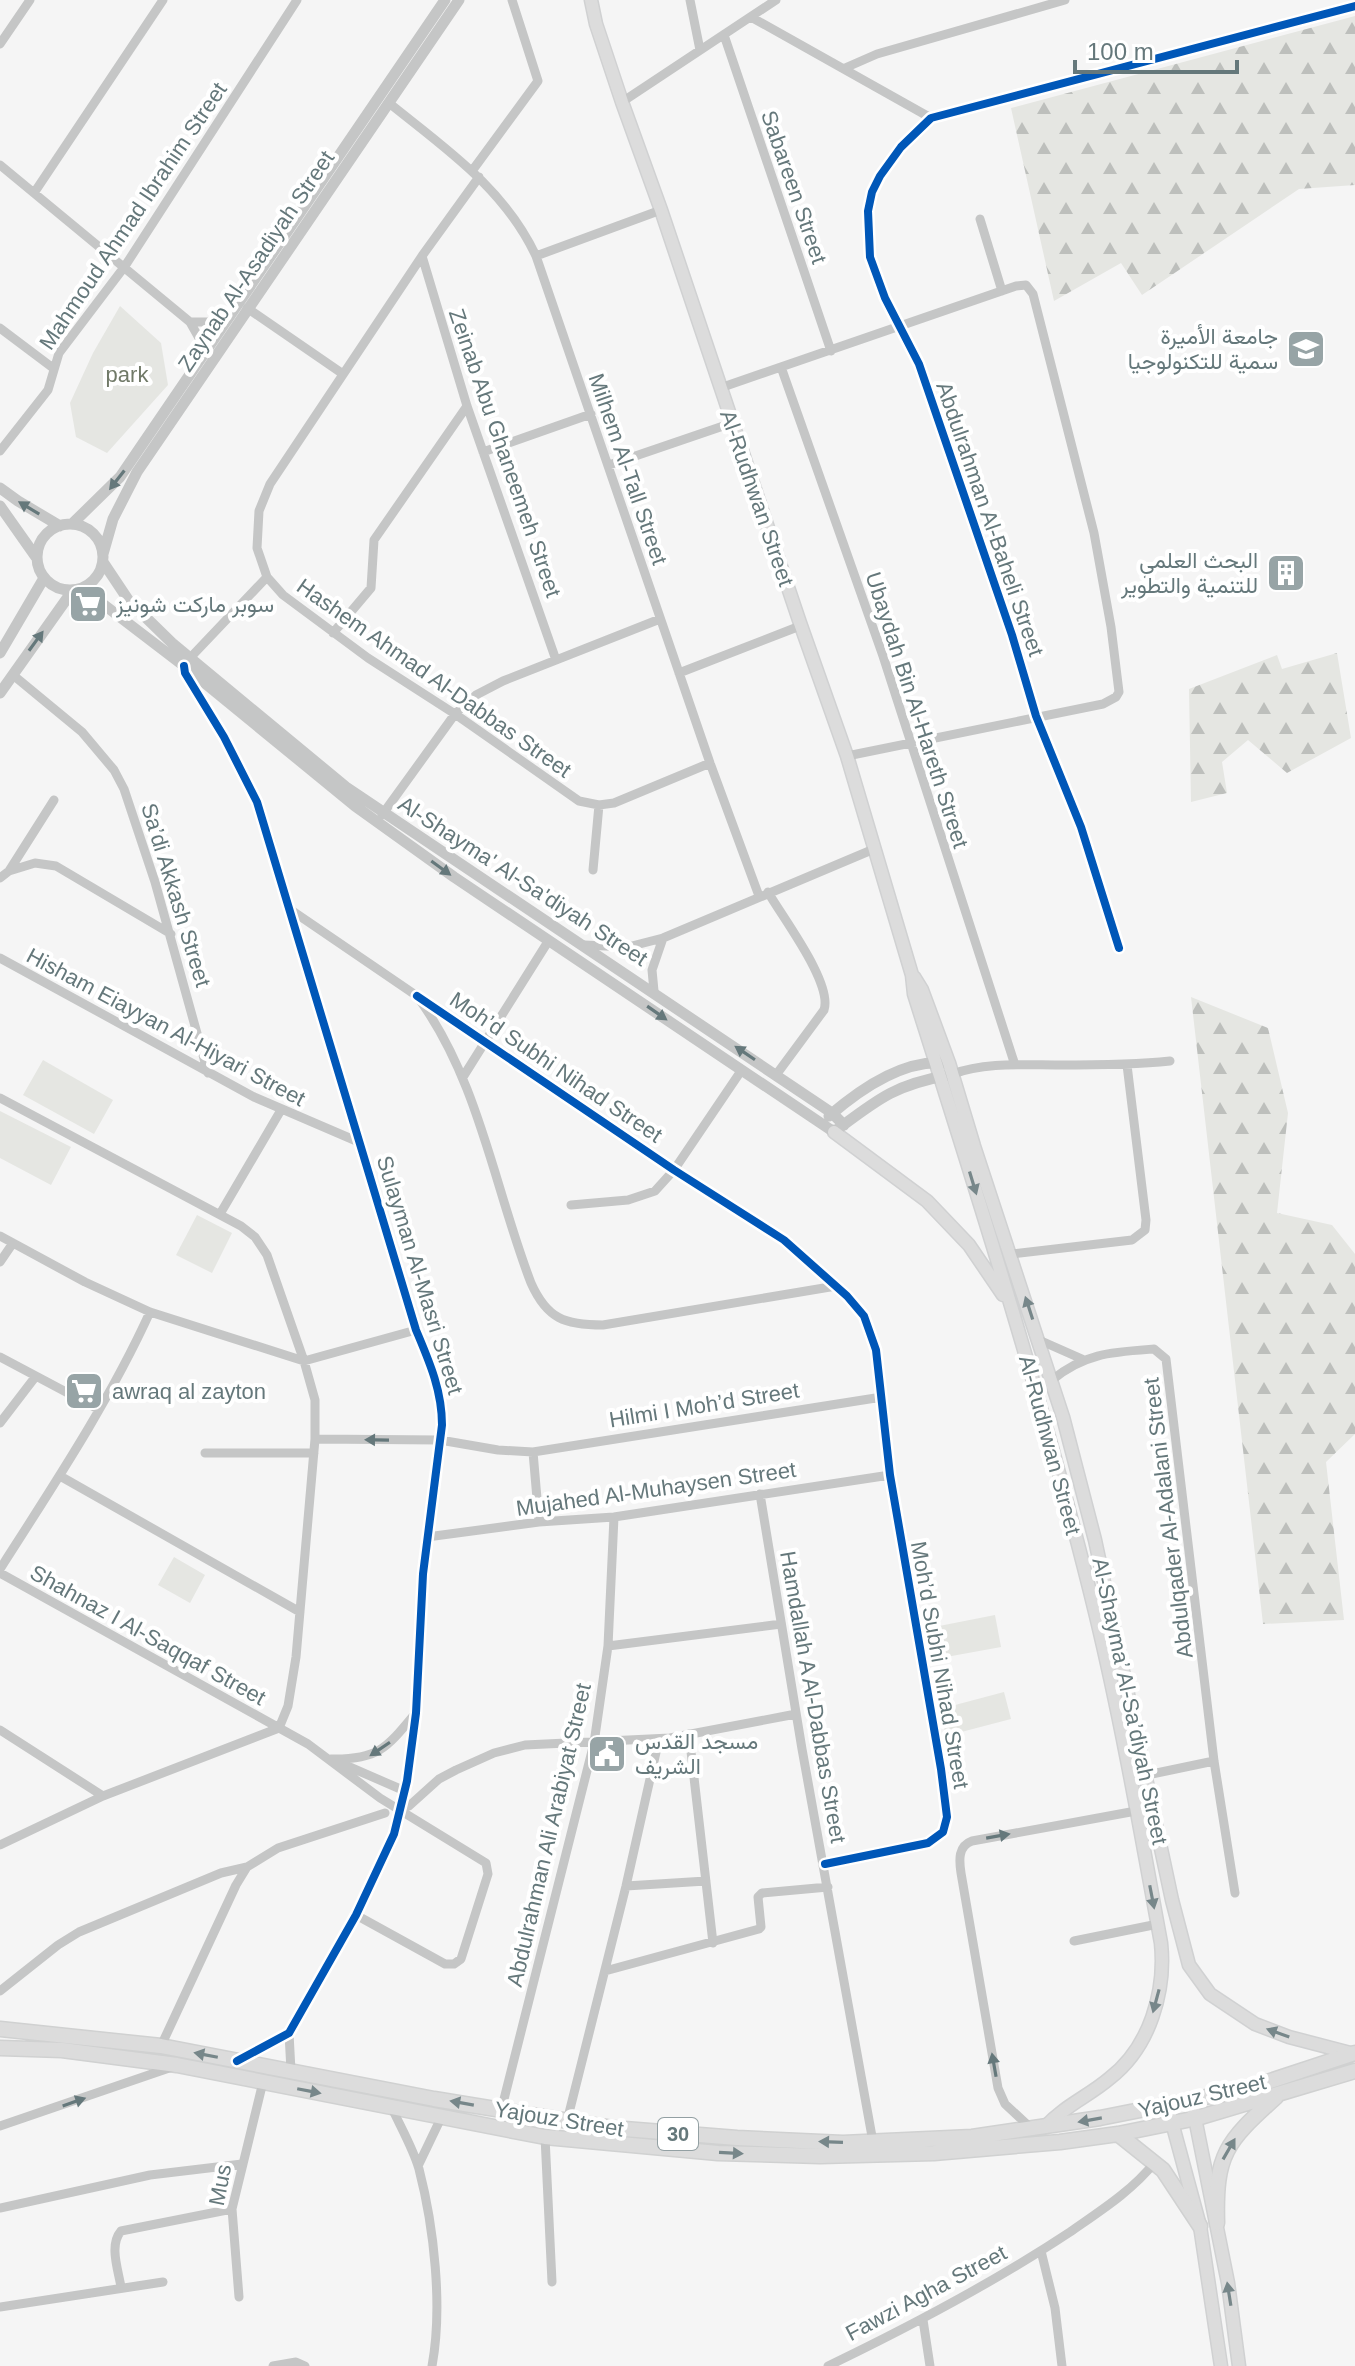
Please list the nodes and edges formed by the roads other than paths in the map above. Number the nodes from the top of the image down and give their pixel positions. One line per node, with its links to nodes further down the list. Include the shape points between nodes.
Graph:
1 (30, 0): 16 (street)
2 (163, 0): 24 (street)
3 (297, 0): 29 (street, Mahmoud Ahmad Ibrahim Street)
4 (445, 0): 33 (street, Zaynab Al-Asadiyah Street)
5 (459, 0): 20 (street, Zaynab Al-Asadiyah Street)
6 (512, 0): 23 (street, Hashem Ahmad Al-Dabbas Street, via 538,81)
7 (582, 0): 14 (main road, Al-Rudhwan Street)
8 (591, 0): 14 (main road, Al-Rudhwan Street)
9 (690, 0): 17 (street)
10 (776, 0): 13 (street)
11 (1065, 0): 18 (street)
12 (1355, 6): 21 (street)
13 (751, 17): 15 (street); 18 (street)
14 (596, 24): 19 (main road, Al-Rudhwan Street)
15 (724, 35): 17 (street); 36 (street, Sabareen Street)
16 (0, 44)
17 (700, 50): 19 (street)
18 (845, 68): 21 (street)
19 (622, 102): 25 (main road, Al-Rudhwan Street)
20 (389, 103): 23 (street, Milhem Al-Tall Street); 31 (street, Zaynab Al-Asadiyah Street)
21 (931, 118): 34 (street, Abdulrahman Al-Baheli Street, via 889,162 868,211 870,257)
22 (0, 165): 24 (street)
23 (475, 174): 27 (street, Hashem Ahmad Al-Dabbas Street); 28 (street, Milhem Al-Tall Street, via 505,203)
24 (34, 193): 29 (street)
25 (661, 210): 28 (street); 41 (main road, Al-Rudhwan Street)
26 (980, 219): 30 (street)
27 (422, 256): 40 (street, Hashem Ahmad Al-Dabbas Street); 42 (street, Zeinab Abu Ghaneemeh Street)
28 (536, 256): 43 (street, Milhem Al-Tall Street)
29 (125, 266): 32 (street); 39 (street, Mahmoud Ahmad Ibrahim Street)
30 (1002, 291): 34 (street); 67 (street, via 1026,285 1033,294 1094,533 1119,684 1116,697 1103,704)
31 (247, 308): 40 (street); 53 (street, Zaynab Al-Asadiyah Street, via 137,472 113,519)
32 (190, 322): 33 (street); 37 (street)
33 (226, 322): 37 (street, Zaynab Al-Asadiyah Street)
34 (900, 326): 36 (street); 67 (street, Abdulrahman Al-Baheli Street, via 919,364)
35 (0, 328): 39 (street)
36 (831, 351): 38 (street)
37 (203, 355): 50 (street, Zaynab Al-Asadiyah Street, one-way to 50, via 113,487)
38 (781, 367): 41 (street); 68 (street, Ubaydah Bin Al-Hareth Street)
39 (53, 368): 45 (street, Mahmoud Ahmad Ibrahim Street, via 48,390)
40 (343, 374): 54 (street, Hashem Ahmad Al-Dabbas Street, via 263,498 256,540)
41 (720, 388): 44 (main road, Al-Rudhwan Street)
42 (467, 406): 46 (street, Zeinab Abu Ghaneemeh Street); 59 (street, via 374,540 371,588)
43 (591, 414): 46 (street); 47 (street, Milhem Al-Tall Street)
44 (732, 423): 47 (street); 58 (main road, Al-Rudhwan Street)
45 (0, 451)
46 (483, 452): 61 (street, Zeinab Abu Ghaneemeh Street)
47 (609, 465): 57 (street, Milhem Al-Tall Street)
48 (0, 488): 51 (street, one-way to 48)
49 (0, 506): 52 (street)
50 (72, 524): 51 (street); 53 (street, via 90,530)
51 (60, 526): 52 (street, via 42,539)
52 (36, 557): 55 (street)
53 (103, 558): 56 (street, via 96,578); 62 (street, via 129,601)
54 (267, 577): 59 (street, Hashem Ahmad Al-Dabbas Street, via 296,607); 62 (street)
55 (44, 578): 56 (street, via 62,590); 60 (street)
56 (77, 589): 62 (street); 64 (street, one-way to 56)
57 (660, 619): 61 (street); 63 (street, Milhem Al-Tall Street)
58 (800, 626): 63 (street); 69 (main road, Al-Rudhwan Street)
59 (333, 633): 66 (street, Hashem Ahmad Al-Dabbas Street)
60 (0, 653)
61 (556, 660): 66 (street, via 489,687)
62 (187, 662): 73 (street, Al-Shayma' Al-Sa'diyah Street); 79 (street, Sulayman Al-Masri Street, via 185,673 257,802)
63 (679, 673): 70 (street, Milhem Al-Tall Street)
64 (13, 675): 65 (street); 80 (street, Sa’di Akkash Street, via 82,732 114,770 131,805)
65 (0, 693)
66 (455, 714): 72 (street, Hashem Ahmad Al-Dabbas Street, via 571,798); 73 (street)
67 (1036, 716): 68 (street); 84 (street, Abdulrahman Al-Baheli Street, via 1081,827)
68 (910, 744): 69 (street); 92 (street, Ubaydah Bin Al-Hareth Street)
69 (847, 756): 74 (main road, Al-Rudhwan Street)
70 (710, 763): 72 (street); 78 (street, Milhem Al-Tall Street)
71 (54, 800): 76 (street)
72 (599, 805): 75 (street)
73 (380, 818): 82 (street, Al-Shayma' Al-Sa'diyah Street, one-way to 82); 83 (street, Al-Shayma' Al-Sa'diyah Street)
74 (874, 849): 78 (street); 86 (main road, Al-Rudhwan Street)
75 (593, 870)
76 (9, 871): 77 (street); 80 (street, via 35,863 56,866)
77 (0, 878)
78 (764, 894): 81 (street); 97 (street, Milhem Al-Tall Street, via 808,954 826,1000)
79 (288, 908): 88 (street, Moh’d Subhi Nihad Street); 106 (street, Sulayman Al-Masri Street)
80 (171, 934): 96 (street, Sa’di Akkash Street)
81 (663, 938): 83 (street, via 628,947); 87 (street, via 652,970)
82 (549, 940): 89 (street); 94 (street, Al-Shayma' Al-Sa'diyah Street, one-way to 94)
83 (584, 945): 87 (street, Al-Shayma' Al-Sa'diyah Street)
84 (1119, 948)
85 (0, 958): 96 (street, Hisham Eiayyan Al-Hiyari Street)
86 (912, 975): 91 (main road, Al-Rudhwan Street); 95 (main road, Al-Rudhwan Street)
87 (654, 991): 97 (street, Al-Shayma' Al-Sa'diyah Street, one-way to 87)
88 (417, 996): 89 (street, Moh’d Subhi Nihad Street); 98 (street)
89 (483, 1041): 98 (street); 107 (street, Moh’d Subhi Nihad Street)
90 (1170, 1061): 93 (street)
91 (935, 1062): 95 (main road, Al-Rudhwan Street); 99 (street, via 902,1069)
92 (1015, 1065): 93 (street); 95 (street)
93 (1127, 1065): 112 (street, via 1145,1230 1132,1240)
94 (741, 1071): 104 (street, Al-Shayma' Al-Sa'diyah Street); 107 (street)
95 (951, 1071): 100 (street); 112 (main road, Al-Rudhwan Street); 115 (main road, Al-Rudhwan Street, one-way to 115)
96 (208, 1073): 102 (street, Hisham Eiayyan Al-Hiyari Street)
97 (776, 1075): 103 (street, Al-Shayma' Al-Sa'diyah Street)
98 (463, 1077): 114 (street, via 525,1267 538,1300 554,1316 603,1325)
99 (878, 1083): 100 (street); 103 (street)
100 (885, 1095): 105 (street)
101 (0, 1098): 109 (street)
102 (281, 1110): 106 (street, Hisham Eiayyan Al-Hiyari Street); 109 (street)
103 (832, 1113): 104 (street); 105 (street, Al-Shayma' Al-Sa'diyah Street)
104 (822, 1123): 105 (street, Al-Shayma' Al-Sa'diyah Street)
105 (839, 1128): 115 (main road, via 927,1201 969,1245)
106 (361, 1143): 117 (street, Sulayman Al-Masri Street)
107 (674, 1170): 108 (street, via 647,1195); 114 (street, Moh’d Subhi Nihad Street, via 784,1240)
108 (571, 1205)
109 (220, 1214): 121 (street, via 249,1231 262,1246)
110 (0, 1236): 111 (street)
111 (13, 1243): 113 (street); 116 (street)
112 (1011, 1254): 118 (main road, Al-Shayma’ Al-Sa’diyah Street, one-way to 112)
113 (0, 1262)
114 (836, 1286): 124 (street, Moh’d Subhi Nihad Street, via 870,1327)
115 (1011, 1306): 136 (main road, Al-Rudhwan Street)
116 (150, 1312): 121 (street); 125 (street)
117 (416, 1330): 121 (street); 128 (street, Sulayman Al-Masri Street, via 439,1388)
118 (1039, 1340): 120 (street); 123 (main road, Al-Shayma’ Al-Sa’diyah Street)
119 (0, 1357): 122 (street)
120 (1082, 1359): 123 (street, Abdulqader Al-Adalani Street); 154 (street, Abdulqader Al-Adalani Street, via 1154,1349 1166,1359)
121 (304, 1361): 127 (street, via 315,1400)
122 (36, 1376): 125 (street); 126 (street)
123 (1052, 1380): 135 (main road, Al-Shayma’ Al-Sa’diyah Street)
124 (882, 1397): 129 (street, Hilmi I Moh’d Street); 132 (street, Moh’d Subhi Nihad Street)
125 (98, 1409): 133 (street)
126 (0, 1423)
127 (315, 1439): 128 (street, Hilmi I Moh’d Street, one-way to 127); 131 (street)
128 (440, 1440): 129 (street, Hilmi I Moh’d Street); 139 (street, Sulayman Al-Masri Street)
129 (533, 1452): 138 (street)
130 (205, 1453): 131 (street)
131 (314, 1453): 143 (street)
132 (890, 1475): 134 (street, Mujahed Al-Muhaysen Street); 164 (street, Moh’d Subhi Nihad Street, via 947,1824 928,1843)
133 (60, 1476): 142 (street); 143 (street)
134 (760, 1494): 137 (street, Mujahed Al-Muhaysen Street); 144 (street, Hamdallah A Al-Dabbas Street)
135 (1084, 1496): 136 (main road); 140 (main road, Al-Shayma’ Al-Sa’diyah Street)
136 (1067, 1500): 141 (main road, Al-Rudhwan Street)
137 (614, 1517): 138 (street, Mujahed Al-Muhaysen Street); 145 (street, Abdulrahman Ali Arabiyat Street)
138 (539, 1522): 139 (street, Mujahed Al-Muhaysen Street)
139 (427, 1537): 146 (street, Sulayman Al-Masri Street)
140 (1095, 1540): 141 (main road); 155 (main road, Al-Shayma’ Al-Sa’diyah Street)
141 (1077, 1545): 160 (main road, Al-Rudhwan Street)
142 (0, 1571): 148 (street, Shahnaz I Al-Saqqaf Street)
143 (300, 1612): 148 (street, via 288,1706)
144 (781, 1624): 145 (street); 147 (street, Hamdallah A Al-Dabbas Street)
145 (608, 1646): 152 (street, Abdulrahman Ali Arabiyat Street)
146 (416, 1713): 153 (street, one-way to 153, via 375,1753); 156 (street, Sulayman Al-Masri Street)
147 (796, 1714): 150 (street); 164 (street, Hamdallah A Al-Dabbas Street)
148 (279, 1728): 153 (street, Shahnaz I Al-Saqqaf Street); 157 (street)
149 (0, 1730): 157 (street)
150 (689, 1734): 151 (street); 166 (street)
151 (659, 1739): 152 (street); 167 (street)
152 (594, 1743): 159 (street, via 547,1743 494,1753 439,1779); 192 (street, Abdulrahman Ali Arabiyat Street)
153 (331, 1759): 156 (street); 158 (street)
154 (1214, 1761): 155 (street); 169 (street, Abdulqader Al-Adalani Street)
155 (1147, 1775): 174 (main road, Al-Shayma’ Al-Sa’diyah Street)
156 (405, 1791): 159 (street, Sulayman Al-Masri Street)
157 (103, 1796): 163 (street)
158 (380, 1798): 159 (street); 161 (street)
159 (400, 1810): 162 (street, Sulayman Al-Masri Street); 170 (street, via 486,1863 488,1874 461,1959 445,1964)
160 (1136, 1811): 171 (main road, Al-Rudhwan Street, one-way to 171); 198 (street, one-way to 160, via 1005,2104 998,2088 961,1850 972,1841)
161 (385, 1813): 162 (street); 165 (street, via 278,1848)
162 (394, 1834): 170 (street, Sulayman Al-Masri Street)
163 (0, 1845)
164 (825, 1864): 168 (street, Hamdallah A Al-Dabbas Street)
165 (247, 1867): 177 (street, via 79,1932); 180 (street)
166 (706, 1881): 167 (street); 173 (street)
167 (626, 1886): 176 (street)
168 (828, 1887): 173 (street, via 762,1893 759,1929); 201 (street, Hamdallah A Al-Dabbas Street)
169 (1235, 1893)
170 (356, 1915): 179 (street, Sulayman Al-Masri Street)
171 (1158, 1924): 172 (street); 175 (main road)
172 (1074, 1941)
173 (713, 1943): 176 (street)
174 (1184, 1952): 175 (main road); 182 (main road, Al-Shayma’ Al-Sa’diyah Street, one-way to 174, via 1272,2032 1235,2013 1198,1980)
175 (1162, 1958): 198 (main road, one-way to 198, via 1158,2001 1131,2058 1108,2081)
176 (605, 1971): 195 (street)
177 (0, 1991)
178 (0, 2029): 180 (main road, Yajouz Street / 30)
179 (289, 2033): 183 (street); 185 (street)
180 (161, 2046): 183 (main road, Yajouz Street / 30, one-way to 180)
181 (0, 2048): 184 (main road, Yajouz Street / 30)
182 (1354, 2054): 189 (main road, Yajouz Street / 30, via 1246,2089)
183 (237, 2061): 185 (main road, Yajouz Street / 30)
184 (177, 2065): 187 (main road, Yajouz Street / 30); 197 (street, one-way to 184)
185 (291, 2071): 192 (main road, Yajouz Street / 30, one-way to 185)
186 (1355, 2071): 188 (main road, Yajouz Street / 30)
187 (263, 2082): 191 (main road, Yajouz Street / 30, one-way to 191); 203 (street, Mus)
188 (1280, 2094): 194 (main road, Yajouz Street / 30); 207 (main road, one-way to 188, via 1217,2173 1223,2157 1243,2128)
189 (1191, 2098): 190 (main road, Yajouz Street / 30); 194 (main road)
190 (1167, 2104): 196 (main road); 198 (main road, Yajouz Street / 30, one-way to 198)
191 (391, 2106): 193 (main road, Yajouz Street / 30); 204 (street)
192 (501, 2111): 195 (main road, Yajouz Street / 30)
193 (441, 2118): 200 (main road, Yajouz Street / 30); 204 (street)
194 (1197, 2118): 196 (main road, Yajouz Street / 30); 207 (main road)
195 (567, 2121): 201 (main road, Yajouz Street / 30, one-way to 195, via 680,2135)
196 (1173, 2123): 199 (main road, Yajouz Street / 30); 208 (main road)
197 (0, 2126)
198 (1039, 2128): 201 (main road, Yajouz Street / 30)
199 (1118, 2134): 200 (main road, Yajouz Street / 30, one-way to 199, via 718,2153 820,2156 934,2153); 202 (main road)
200 (545, 2137): 211 (street)
201 (873, 2142)
202 (1155, 2162): 208 (main road); 209 (street, Fawzi Agha Street, via 1138,2183)
203 (242, 2164): 205 (street, via 150,2175); 206 (street, Mus)
204 (418, 2166): 218 (street, via 435,2288)
205 (0, 2208)
206 (232, 2209): 212 (street, via 121,2231 115,2239); 213 (street, Mus)
207 (1217, 2223): 223 (main road, one-way to 207)
208 (1200, 2226): 222 (main road)
209 (1041, 2251): 215 (street, Fawzi Agha Street); 221 (street, Fawzi Agha Street)
210 (163, 2282): 212 (street)
211 (552, 2282)
212 (121, 2287): 214 (street)
213 (239, 2297)
214 (0, 2307)
215 (923, 2320): 219 (street, Fawzi Agha Street); 220 (street)
216 (273, 2366): 217 (street)
217 (305, 2366)
218 (432, 2366)
219 (828, 2366)
220 (930, 2366)
221 (1062, 2366)
222 (1221, 2366)
223 (1239, 2366)

